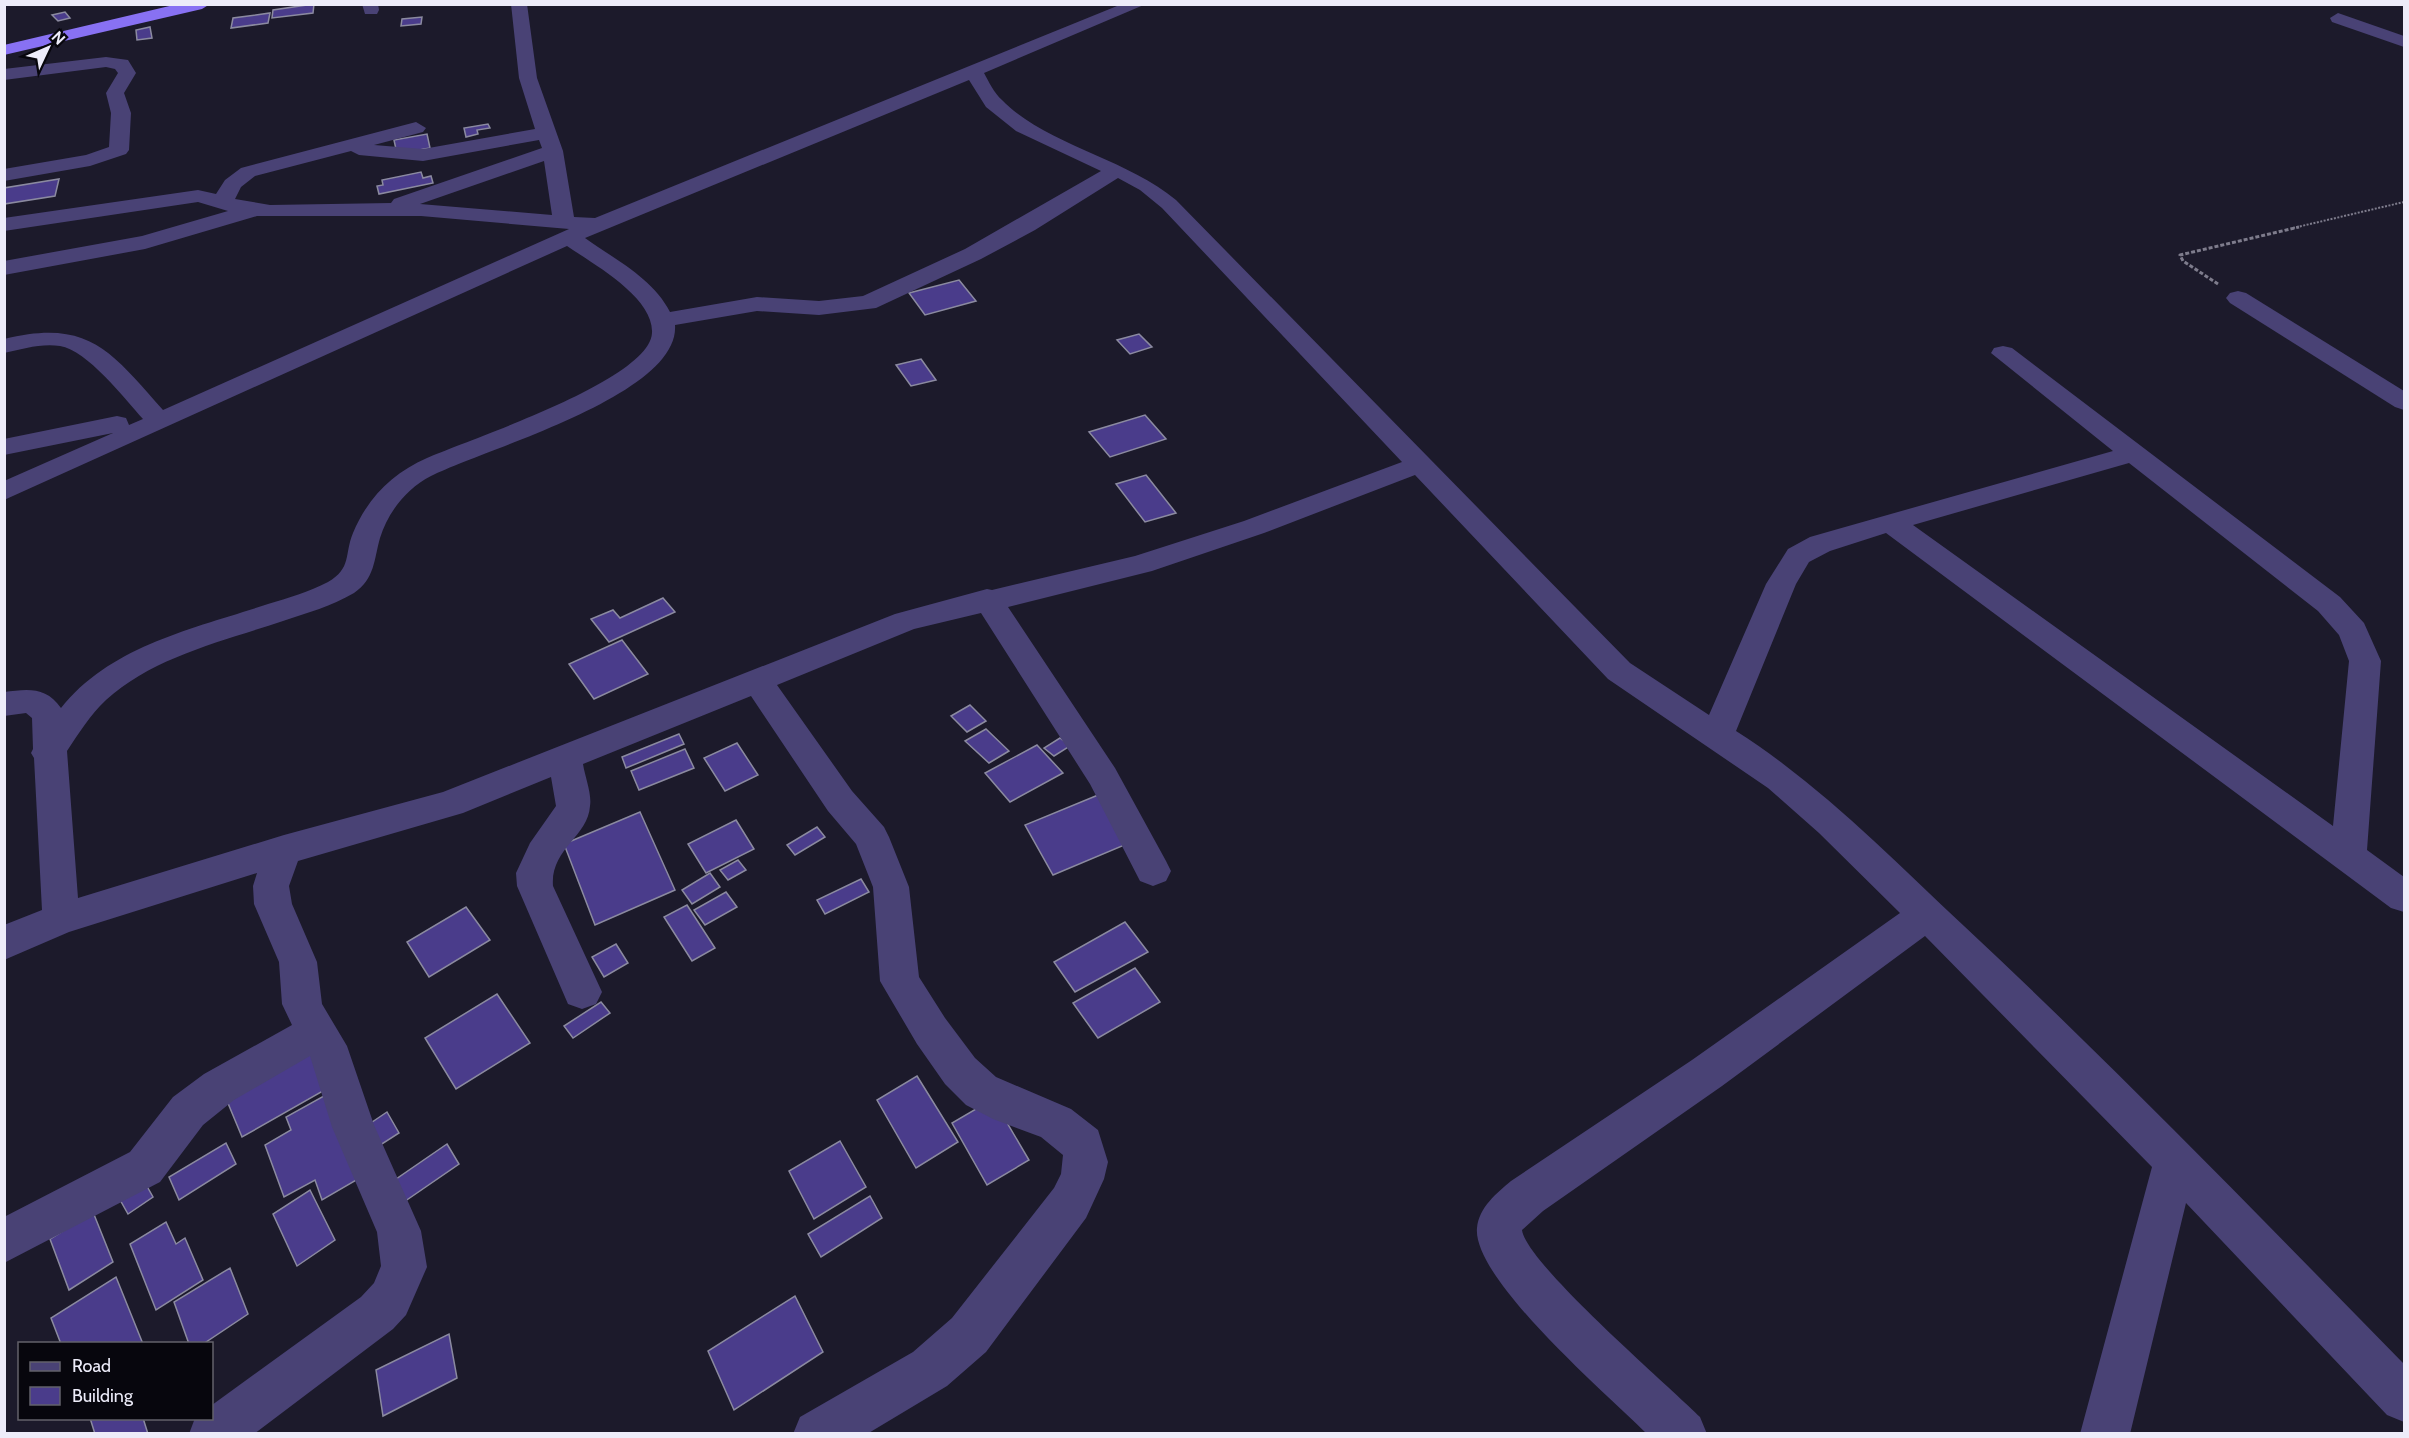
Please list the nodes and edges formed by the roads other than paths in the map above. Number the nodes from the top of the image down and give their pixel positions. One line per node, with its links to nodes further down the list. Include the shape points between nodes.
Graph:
1 (154, 4): 6 (highway)
2 (202, 4): 8 (highway)
3 (519, 4): 12 (street, via 528,78)
4 (1138, 4): 9 (street)
5 (2338, 18): 7 (street)
6 (4, 39)
7 (2404, 42)
8 (4, 50)
9 (974, 72): 14 (street, via 993,103 1023,127); 20 (street, via 599,225)
10 (4, 75): 15 (street, via 106,62 122,64 126,73 116,93 121,113 119,150 90,160)
11 (416, 128): 13 (street)
12 (549, 142): 13 (street, via 406,156); 17 (street); 20 (street)
13 (342, 148): 16 (street, via 248,172 232,184)
14 (1117, 170): 23 (street, via 982,249 868,303 819,308 757,304); 30 (street, via 1147,186 1169,204)
15 (4, 175)
16 (224, 202): 18 (street); 19 (street, via 198,196 178,197)
17 (383, 209): 18 (street); 20 (street)
18 (253, 210): 21 (street, via 145,242)
19 (4, 225)
20 (566, 229): 23 (street, via 641,290); 27 (street)
21 (4, 268)
22 (2238, 298): 26 (street)
23 (664, 320): 37 (street, via 664,336 655,354 616,383 569,409 439,462 404,481 389,497 368,532 361,569 355,578 330,593 170,651 116,675 85,702)
24 (4, 346): 27 (street, via 47,338 82,345)
25 (2003, 353): 29 (street)
26 (2404, 402)
27 (156, 419): 28 (street); 31 (street)
28 (4, 447)
29 (2134, 453): 32 (street); 40 (street, via 2329,604 2353,631 2365,661)
30 (1420, 464): 33 (street, via 1254,527 1142,564); 36 (street, via 1619,671 1661,703)
31 (4, 492)
32 (1891, 523): 36 (street, via 1820,544 1798,556 1781,584); 40 (street)
33 (987, 599): 34 (street, via 858,638); 41 (street, via 1103,777)
34 (758, 682): 38 (street); 52 (street, via 840,801 871,837 891,887 900,981 931,1031 960,1071 981,1091 1056,1123 1083,1144 1086,1162 1070,1203 969,1335 930,1369)
35 (4, 704): 37 (street, via 32,700 40,704 48,713)
36 (1717, 736): 43 (street, via 1800,795)
37 (48, 753): 44 (street)
38 (565, 759): 39 (street, via 451,803); 46 (street, via 573,806 534,873 535,886)
39 (284, 849): 44 (street); 47 (street, via 271,886 273,904 298,962 302,1004)
40 (2348, 856): 42 (street)
41 (1153, 871)
42 (2404, 897)
43 (1927, 914): 48 (street); 53 (street, via 1707,1073 1527,1196 1505,1215 1499,1227 1501,1242 1516,1268)
44 (61, 919): 45 (street)
45 (4, 944)
46 (582, 992)
47 (315, 1032): 49 (street, via 219,1088 188,1111 145,1167); 51 (street, via 327,1046 353,1127 399,1231 404,1267 390,1299 377,1313)
48 (2175, 1162): 50 (street); 54 (street)
49 (4, 1241)
50 (2404, 1398)
51 (213, 1434)
52 (817, 1434)
53 (1683, 1434)
54 (2105, 1434)

